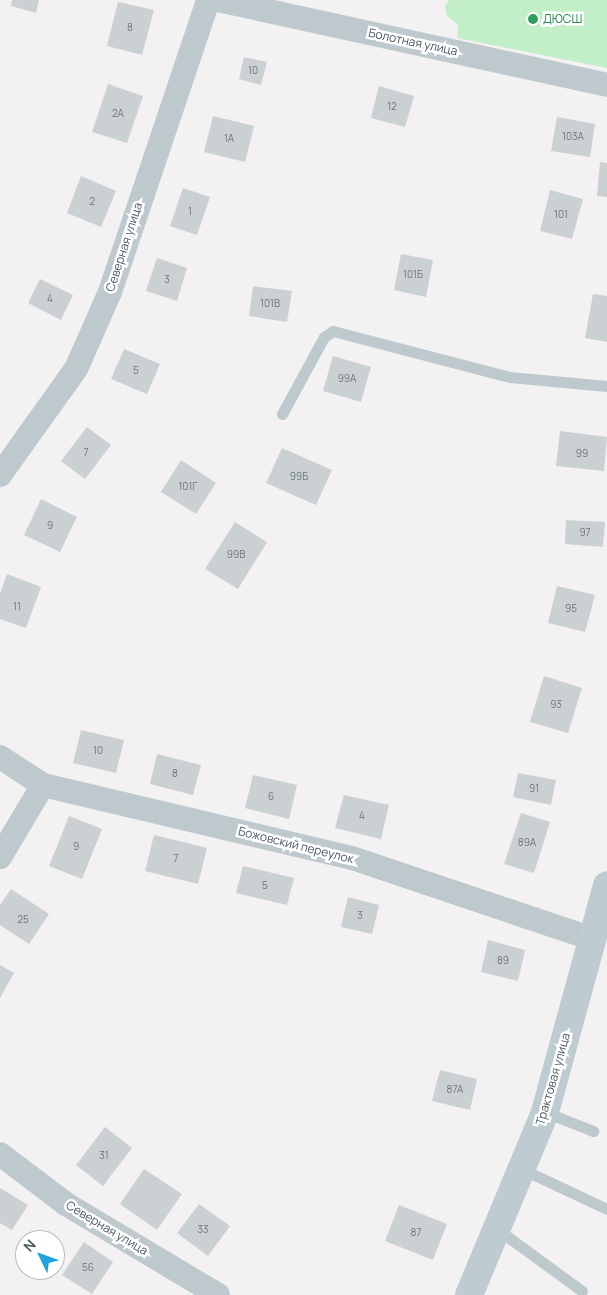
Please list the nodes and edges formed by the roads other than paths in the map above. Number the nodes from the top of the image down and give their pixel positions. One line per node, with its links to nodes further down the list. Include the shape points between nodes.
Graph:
1 (208, 0): 6 (street, Северная улица, via 110,292 76,369)
2 (218, 0): 3 (street, Болотная улица)
3 (607, 85)
4 (607, 386): 5 (lane, via 510,377 333,331 324,337)
5 (282, 414)
6 (0, 475)
7 (0, 757): 8 (street, Божовский переулок)
8 (44, 785): 9 (street); 11 (street, Божовский переулок, via 352,858)
9 (0, 857)
10 (607, 885): 11 (street, Трактовая улица)
11 (592, 939): 12 (street, Трактовая улица)
12 (545, 1112): 13 (lane); 15 (street, Трактовая улица)
13 (594, 1131)
14 (0, 1154): 19 (street, Северная улица, via 66,1204)
15 (522, 1169): 16 (lane); 17 (street, Трактовая улица)
16 (607, 1209)
17 (498, 1229): 18 (lane); 20 (street, Трактовая улица)
18 (582, 1291)
19 (218, 1295)
20 (469, 1295)

